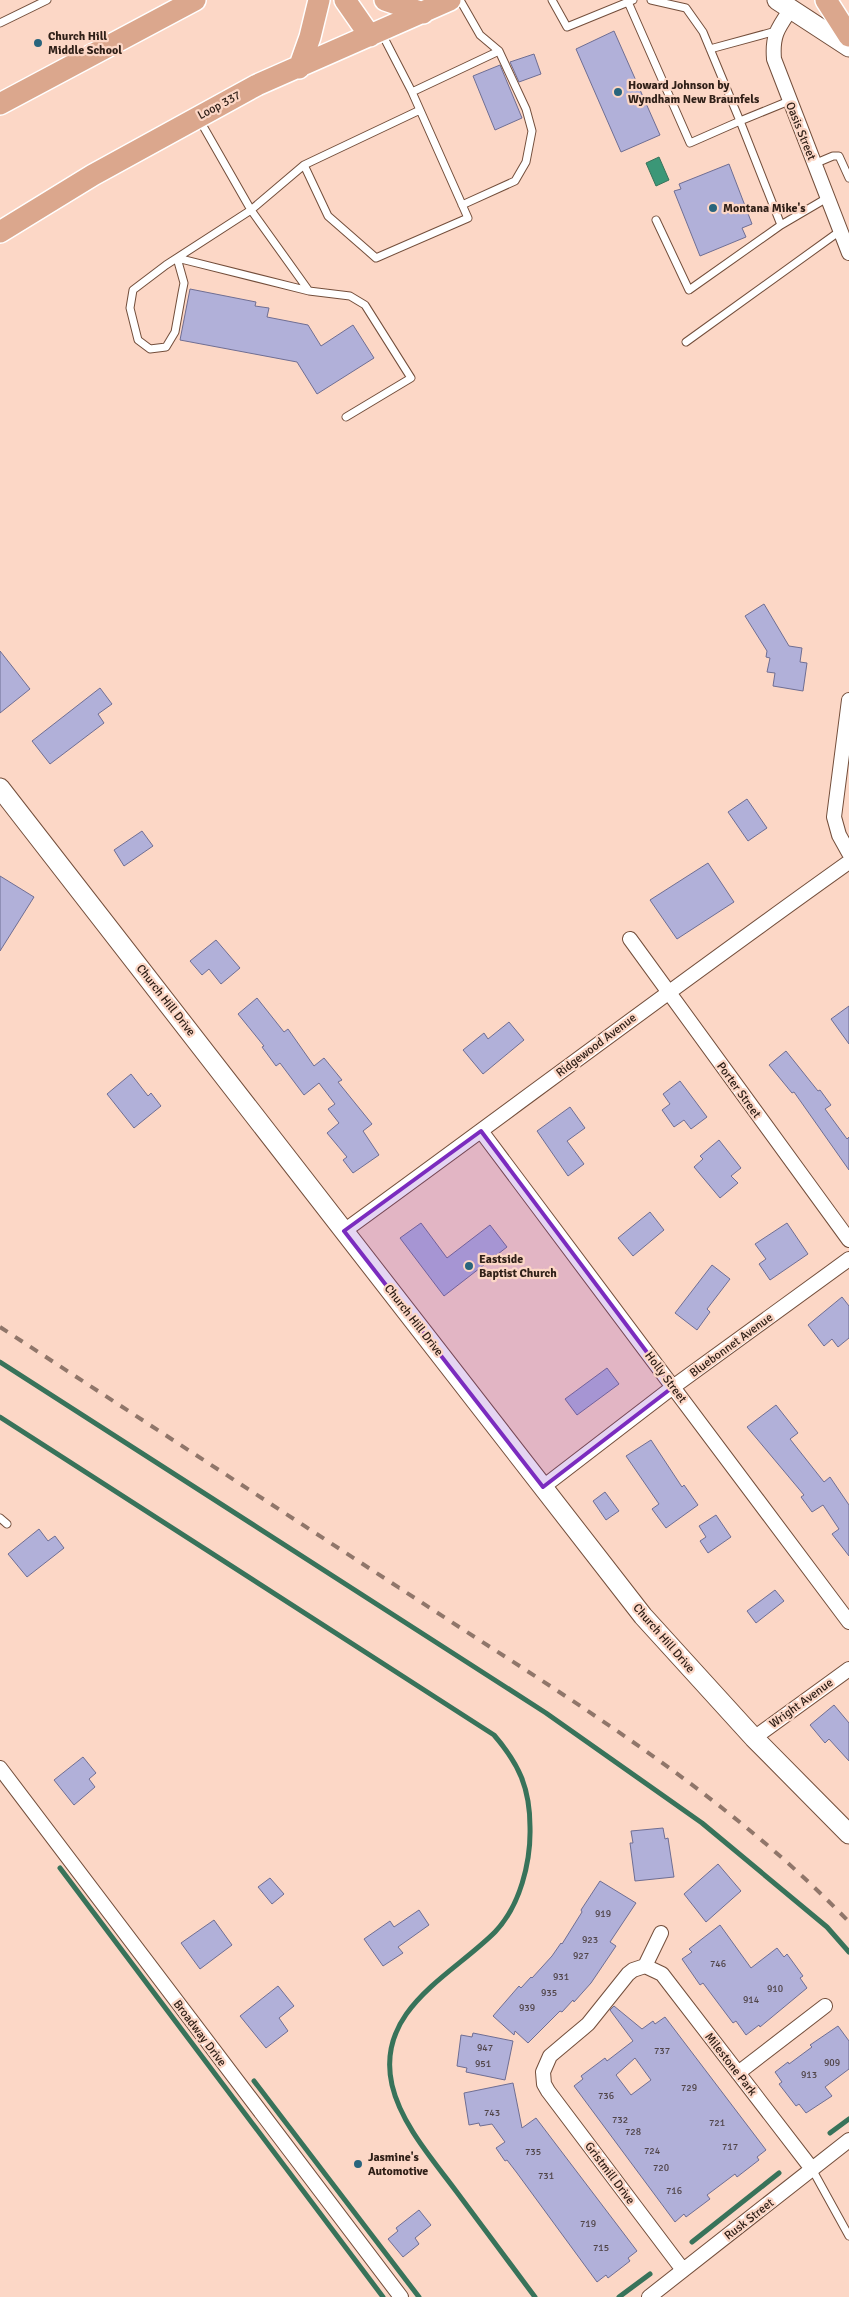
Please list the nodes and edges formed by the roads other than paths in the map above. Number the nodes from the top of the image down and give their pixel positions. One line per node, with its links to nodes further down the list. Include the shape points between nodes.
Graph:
1 (47, 0): 13 (lane)
2 (195, 0): 23 (main road)
3 (319, 0): 20 (main road)
4 (345, 0): 15 (main road)
5 (386, 0): 12 (main road)
6 (552, 0): 10 (lane, via 567,28)
7 (651, 0): 18 (lane, via 686,8)
8 (826, 0): 16 (main road)
9 (449, 1): 12 (main road, Loop 337); 19 (lane, via 480,36)
10 (630, 1): 26 (lane, via 690,142)
11 (784, 5): 14 (street, Oasis Street); 17 (street)
12 (423, 13): 15 (main road, Loop 337)
13 (0, 23)
14 (776, 31): 18 (lane); 22 (street, Oasis Street, via 774,59)
15 (375, 34): 20 (main road, Loop 337); 21 (lane)
16 (849, 36)
17 (849, 47)
18 (710, 49): 26 (lane)
19 (499, 51): 21 (lane); 31 (lane, via 526,109 532,132 526,162 515,181)
20 (299, 68): 25 (main road, Loop 337, via 257,85)
21 (412, 92): 24 (lane)
22 (789, 101): 26 (lane); 27 (street, Oasis Street)
23 (0, 104)
24 (420, 110): 28 (lane); 31 (lane)
25 (197, 116): 32 (lane); 35 (main road, Loop 337)
26 (740, 121): 34 (lane)
27 (814, 164): 29 (lane, via 840,156); 30 (street, Oasis Street)
28 (304, 165): 31 (lane, via 328,216 376,258 468,218); 32 (lane)
29 (849, 178)
30 (827, 198): 34 (lane); 36 (street, Oasis Street)
31 (462, 206)
32 (251, 210): 38 (lane); 39 (lane)
33 (656, 220): 34 (lane, via 689,290)
34 (781, 225)
35 (0, 232)
36 (840, 232): 37 (street, Oasis Street); 40 (lane)
37 (849, 253)
38 (177, 258): 38 (lane, via 133,290 130,308 138,340 150,349 166,348 175,332 184,283); 39 (lane)
39 (309, 291): 41 (lane, via 350,296 365,305 411,378)
40 (686, 342)
41 (346, 417)
42 (849, 700): 44 (street, via 834,818)
43 (0, 788): 49 (street, Church Hill Drive)
44 (849, 853)
45 (849, 862): 47 (street, Ridgewood Avenue)
46 (630, 939): 47 (street, Porter Street)
47 (667, 992): 48 (street, Ridgewood Avenue); 50 (street, Porter Street)
48 (482, 1131): 49 (street, Ridgewood Avenue); 52 (street, Holly Street)
49 (344, 1231): 53 (street, Church Hill Drive)
50 (849, 1240)
51 (849, 1259): 52 (street, Bluebonnet Avenue)
52 (674, 1387): 53 (street, Bluebonnet Avenue); 56 (street, Holly Street)
53 (543, 1487): 58 (street, Church Hill Drive, via 643,1616)
54 (0, 1518): 55 (lane)
55 (7, 1524)
56 (849, 1622)
57 (849, 1669): 58 (street, Wright Avenue)
58 (754, 1738): 60 (street, Church Hill Drive)
59 (0, 1768): 69 (street, Broadway Drive)
60 (849, 1834)
61 (661, 1933): 62 (street)
62 (645, 1966): 64 (street, Milestone Park, via 662,1974); 68 (street, Gristmill Drive, via 628,1974 588,2024 550,2056 543,2072 548,2091)
63 (824, 2006): 64 (street)
64 (738, 2073): 66 (street, Milestone Park)
65 (849, 2140): 66 (street, Rusk Street)
66 (812, 2169): 67 (lane); 68 (street, Rusk Street)
67 (849, 2236)
68 (683, 2270): 70 (street, Rusk Street)
69 (401, 2297)
70 (649, 2297)

